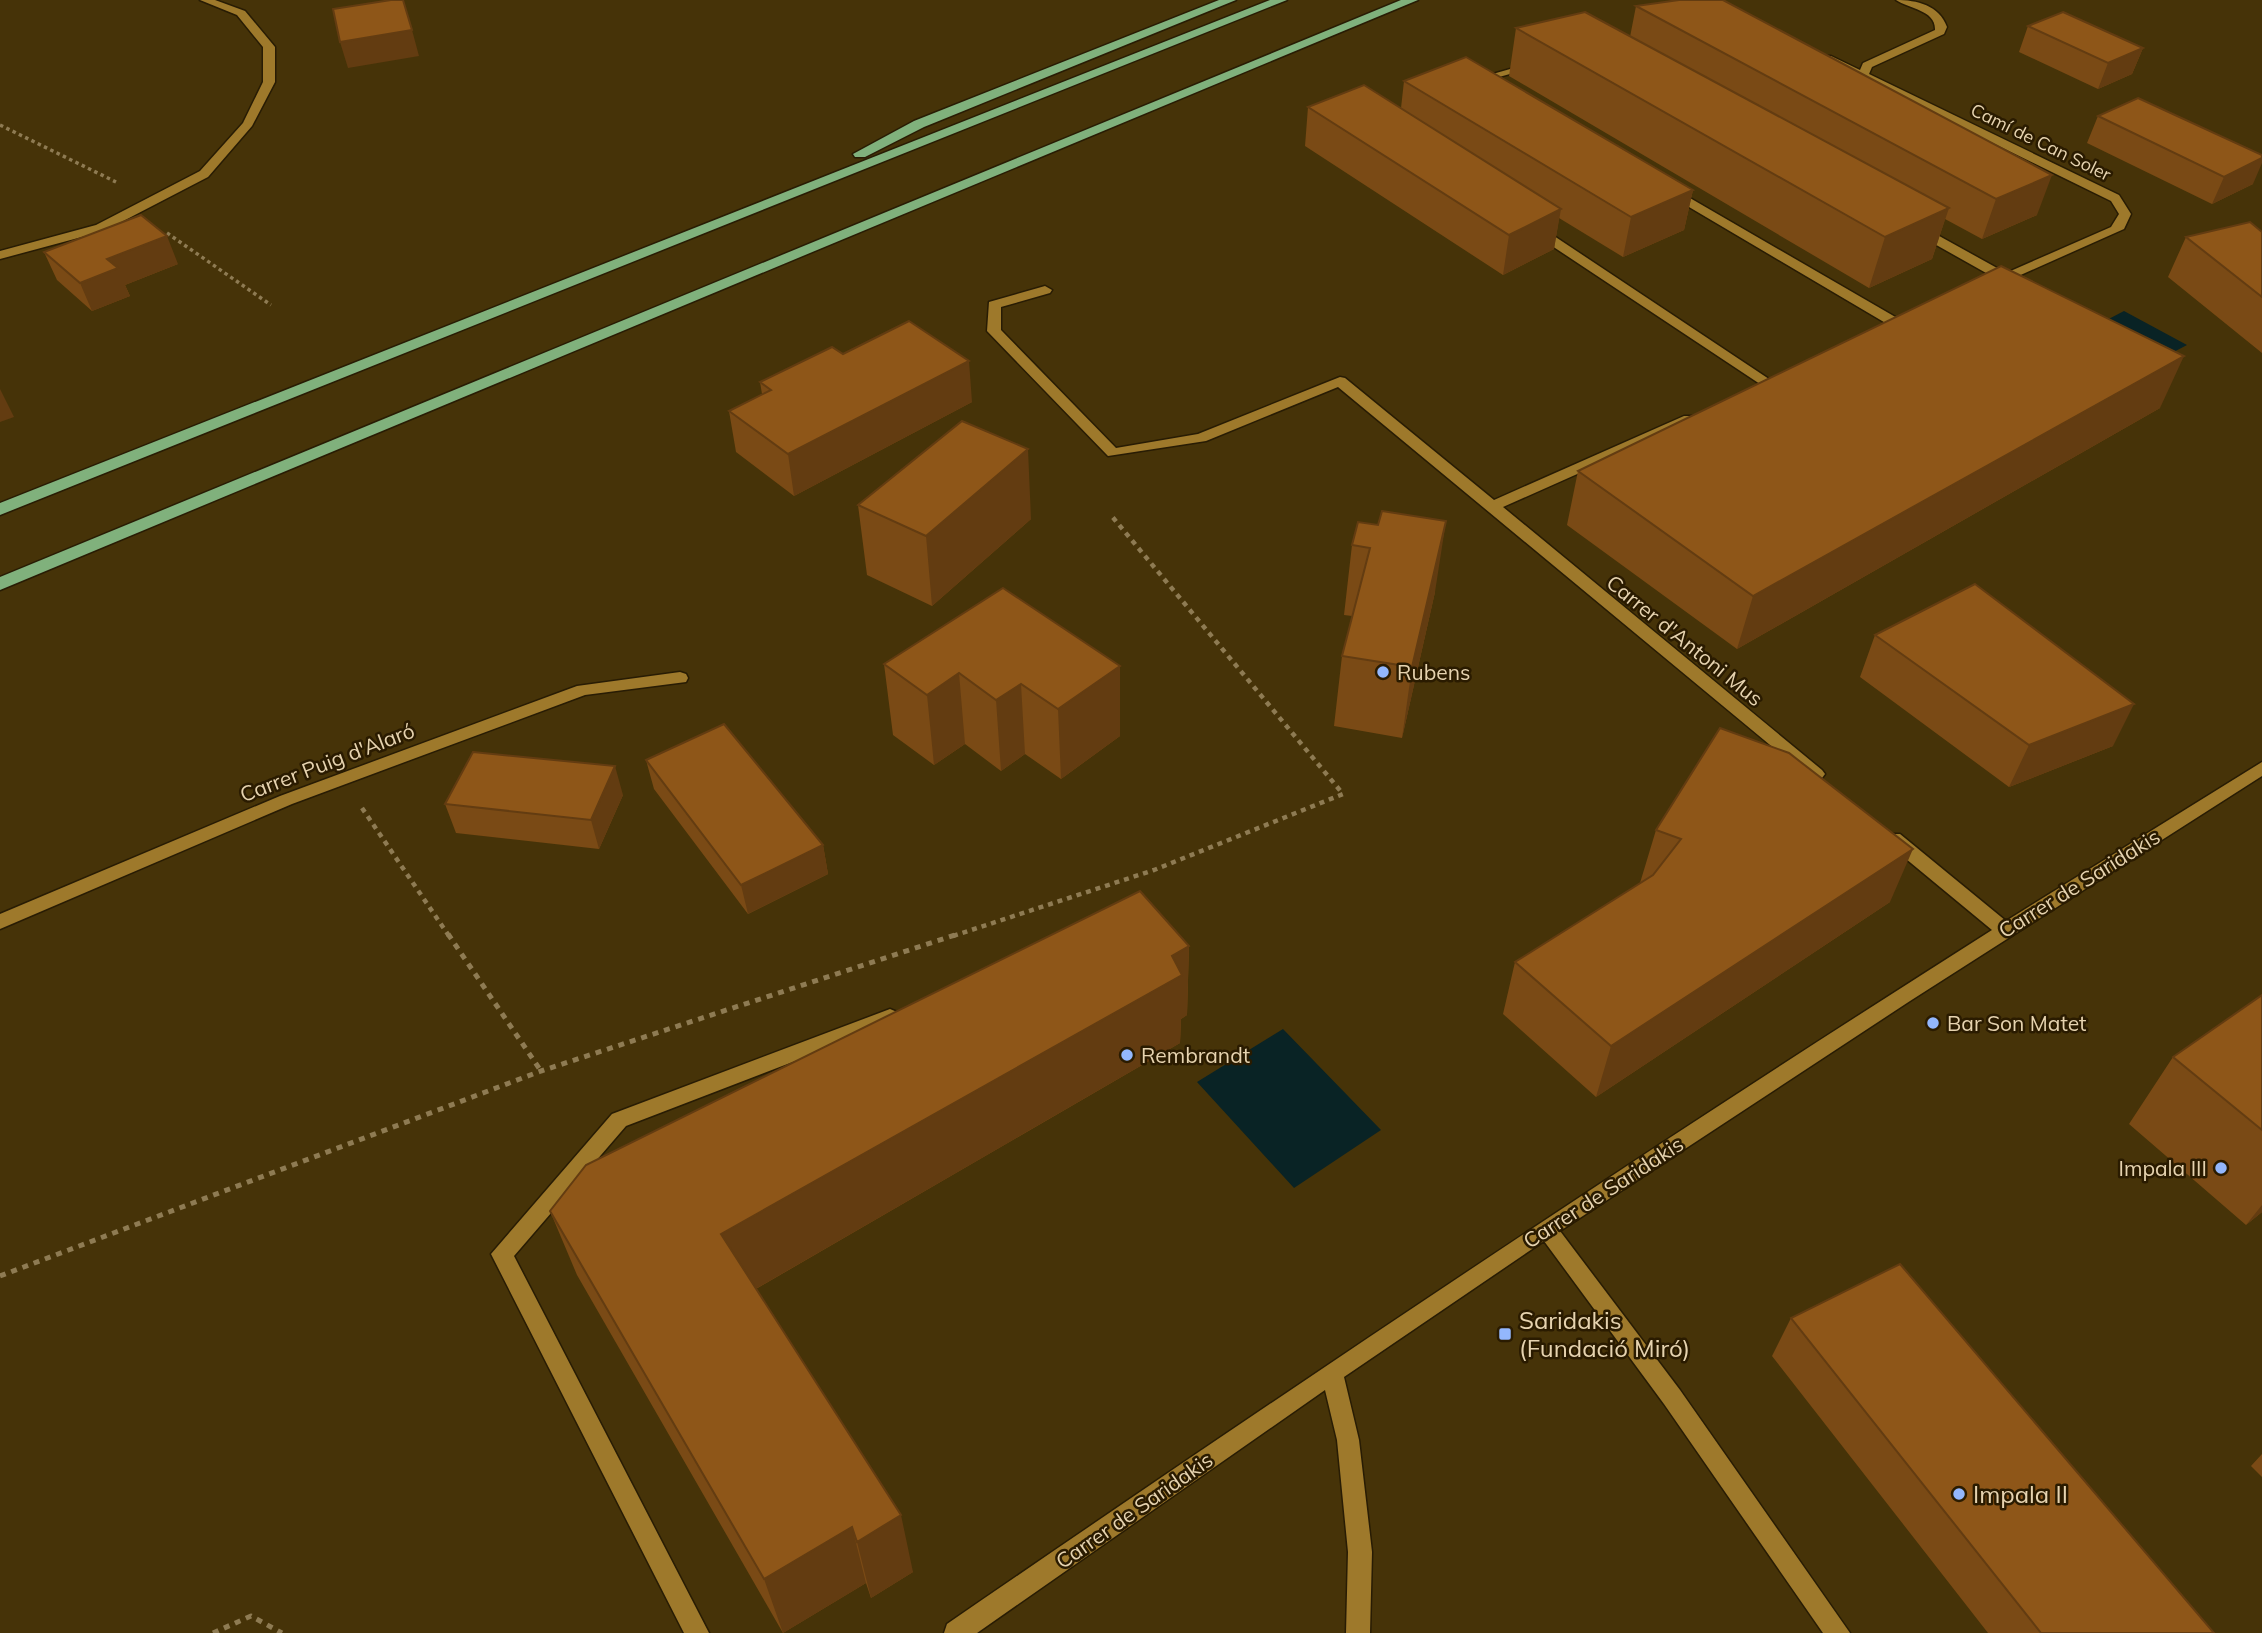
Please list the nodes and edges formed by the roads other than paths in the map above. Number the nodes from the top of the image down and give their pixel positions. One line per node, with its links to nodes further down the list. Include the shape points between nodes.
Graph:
1 (205, 0): 16 (street, via 241,13 269,47 269,82 248,124 204,174 100,228)
2 (1230, 0): 13 (highway, via 919,124)
3 (1281, 0): 13 (highway)
4 (1412, 0): 25 (highway)
5 (1901, 0): 8 (street, via 1938,17 1940,32 1867,65)
6 (1814, 52): 8 (street, Camí de Can Soler)
7 (1542, 63): 9 (street)
8 (1864, 74): 17 (street, Camí de Can Soler, via 2124,206 2123,224 2115,230)
9 (1481, 78): 10 (street); 11 (street)
10 (1493, 86)
11 (1456, 87)
12 (1660, 184): 20 (street)
13 (731, 219): 24 (highway)
14 (1908, 224): 17 (street)
15 (1528, 225): 21 (street)
16 (0, 256)
17 (2005, 278): 18 (street, Camí de Can Soler)
18 (1982, 288)
19 (1045, 290): 23 (street, Carrer d'Antoni Mus, via 994,305 994,331 1113,453 1201,438 1340,381)
20 (1899, 325)
21 (1767, 384)
22 (1705, 412): 23 (street)
23 (1491, 507): 28 (street, Carrer d'Antoni Mus)
24 (0, 509)
25 (0, 584)
26 (680, 678): 30 (street, Carrer Puig d'Alaró, via 583,690 286,800)
27 (2262, 768): 31 (street, Carrer de Saridakis)
28 (1824, 782)
29 (1877, 825): 31 (street)
30 (0, 922)
31 (2004, 930): 33 (street, Carrer de Saridakis)
32 (914, 1008): 35 (street, via 619,1120 502,1254)
33 (1547, 1228): 34 (street, Carrer de Saridakis); 38 (street)
34 (1332, 1373): 36 (street, Carrer de Saridakis); 37 (street, via 1348,1440 1360,1552)
35 (697, 1633)
36 (956, 1633)
37 (1358, 1633)
38 (1838, 1633)

